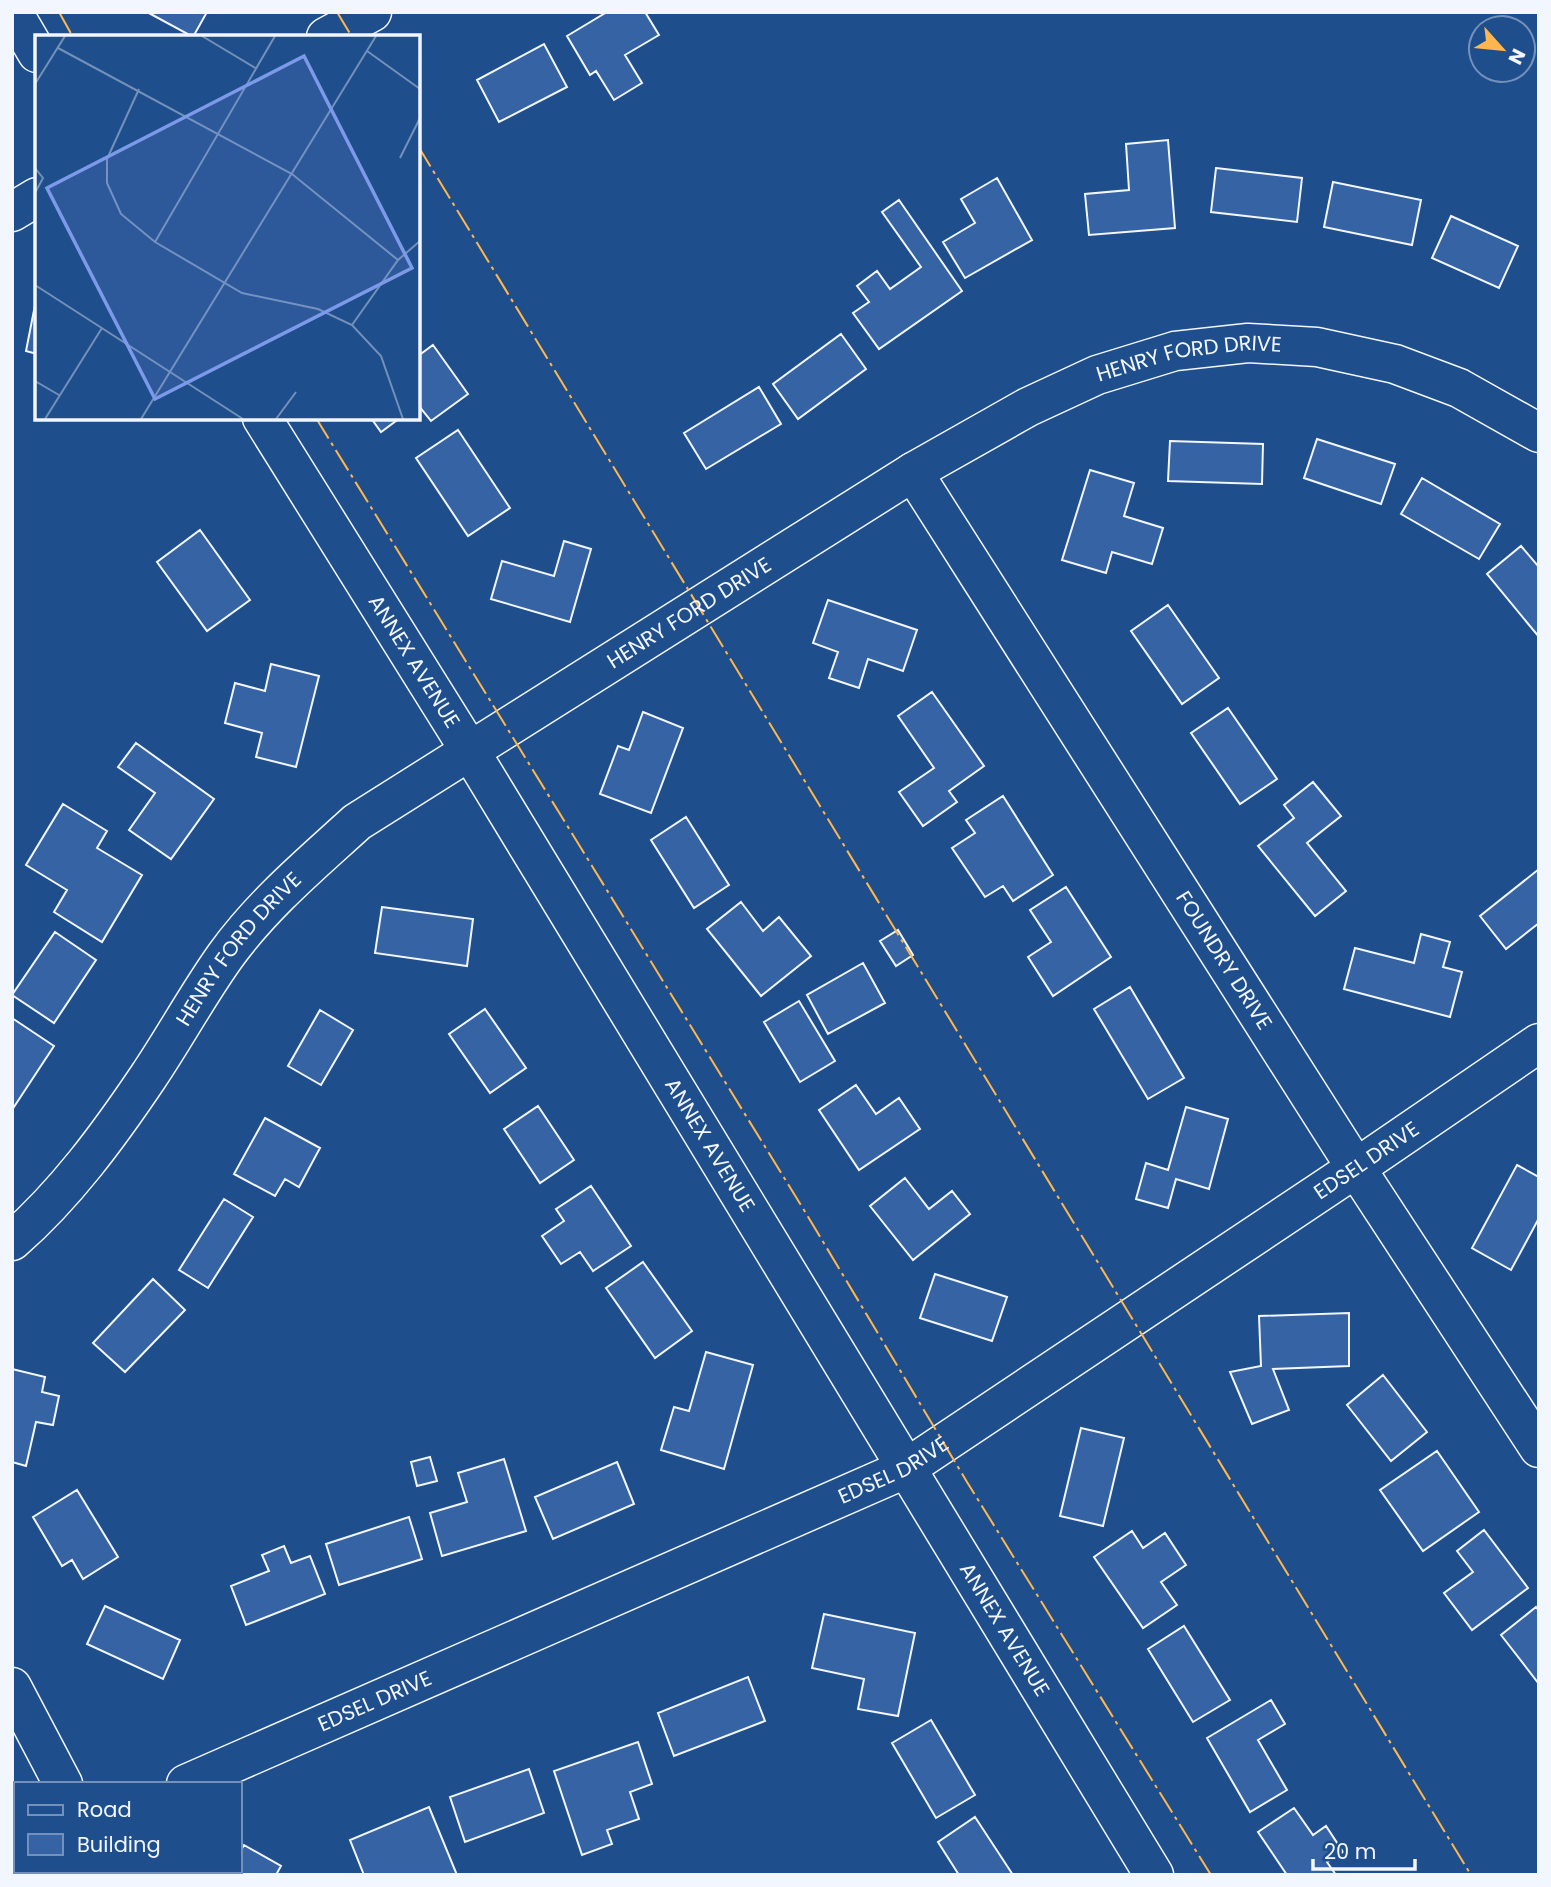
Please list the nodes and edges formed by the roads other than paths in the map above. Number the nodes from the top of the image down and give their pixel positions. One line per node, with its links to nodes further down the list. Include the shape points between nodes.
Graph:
1 (13, 12): 4 (street)
2 (372, 12): 3 (street)
3 (330, 35)
4 (35, 50)
5 (35, 198): 6 (street)
6 (12, 212)
7 (263, 420): 10 (street, ANNEX AVENUE)
8 (1539, 433): 9 (street, HENRY FORD DRIVE, via 1459,388 1395,364 1317,347 1248,343 1175,351 1097,375 1028,407)
9 (912, 472): 10 (street, HENRY FORD DRIVE); 12 (street, FOUNDRY DRIVE)
10 (470, 751): 13 (street, HENRY FORD DRIVE, via 357,822 276,895 227,954 98,1145 36,1220); 15 (street, ANNEX AVENUE)
11 (1539, 1043): 12 (street, EDSEL DRIVE)
12 (1356, 1168): 14 (street, FOUNDRY DRIVE); 15 (street, EDSEL DRIVE)
13 (12, 1241)
14 (1539, 1448)
15 (905, 1469): 18 (street, EDSEL DRIVE); 19 (street, ANNEX AVENUE)
16 (12, 1687): 17 (street)
17 (62, 1782)
18 (191, 1782)
19 (1154, 1875)

